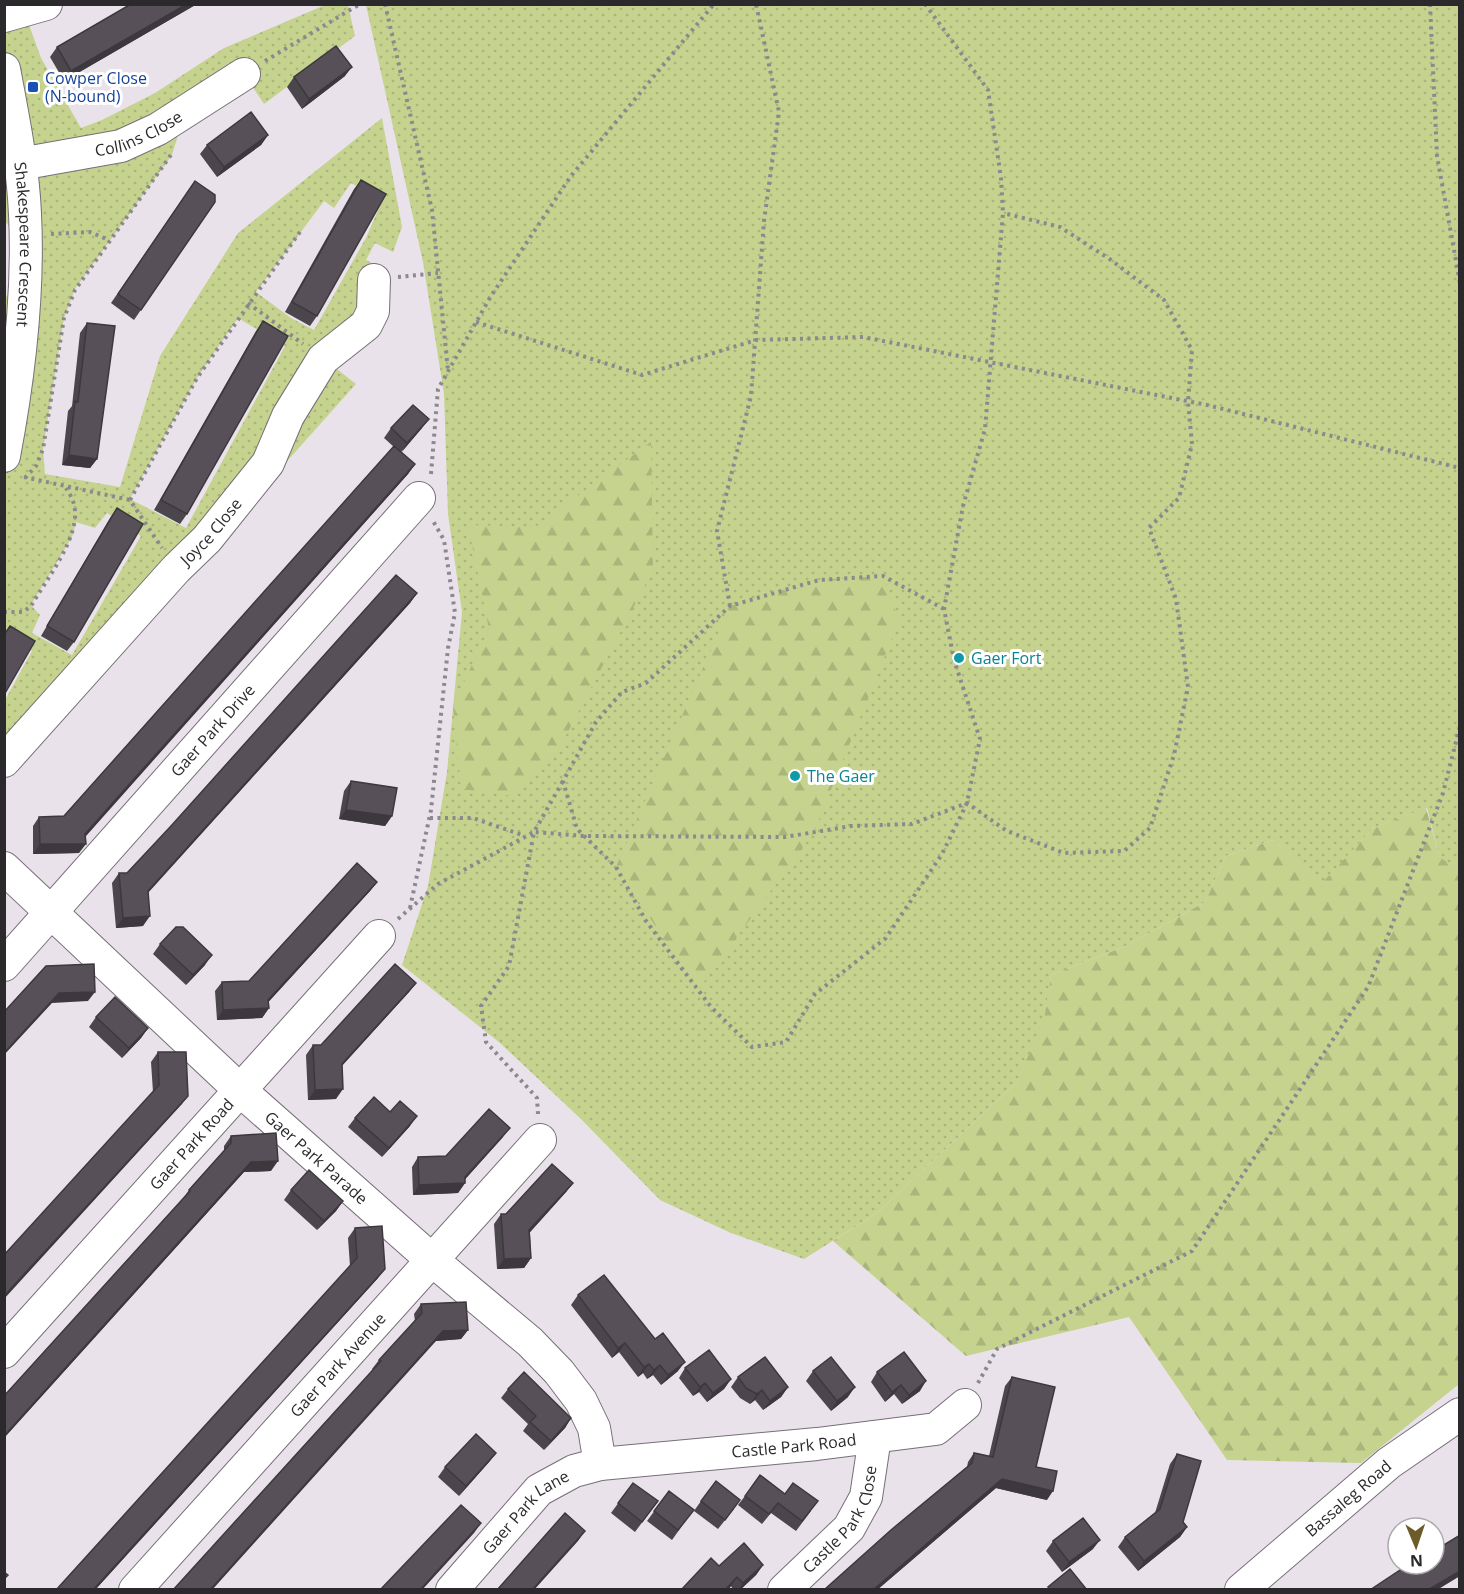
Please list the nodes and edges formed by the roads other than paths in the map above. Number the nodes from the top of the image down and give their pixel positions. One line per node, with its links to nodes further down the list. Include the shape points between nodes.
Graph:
1 (46, 4): 2 (street)
2 (4, 16)
3 (4, 69): 5 (street, Shakespeare Crescent)
4 (244, 74): 5 (street, Collins Close, via 172,120 121,146)
5 (20, 164): 7 (street, Shakespeare Crescent, via 26,234 25,300 15,396)
6 (374, 280): 9 (street, Joyce Close, via 373,311 366,325 323,359 288,416 268,463 207,539 176,568)
7 (15, 470)
8 (419, 498): 11 (street, Gaer Park Drive)
9 (4, 761)
10 (4, 868): 11 (street, Gaer Park Parade)
11 (53, 911): 13 (street, Gaer Park Drive); 14 (street, Gaer Park Parade)
12 (380, 936): 14 (street, Gaer Park Road)
13 (4, 965)
14 (242, 1091): 16 (street, Gaer Park Parade); 17 (street, Gaer Park Road)
15 (540, 1140): 16 (street, Gaer Park Avenue)
16 (432, 1260): 21 (street, Gaer Park Parade, via 530,1342 559,1372 581,1401); 22 (street, Gaer Park Avenue)
17 (4, 1352)
18 (965, 1405): 20 (street, Castle Park Road, via 936,1429)
19 (1460, 1414): 25 (street, Bassaleg Road, via 1389,1463)
20 (875, 1437): 21 (street, Castle Park Road); 24 (street, Castle Park Close, via 866,1497 849,1528)
21 (608, 1463): 23 (street, Gaer Park Lane, via 574,1471 539,1490)
22 (135, 1590)
23 (452, 1590)
24 (784, 1590)
25 (1241, 1590)

